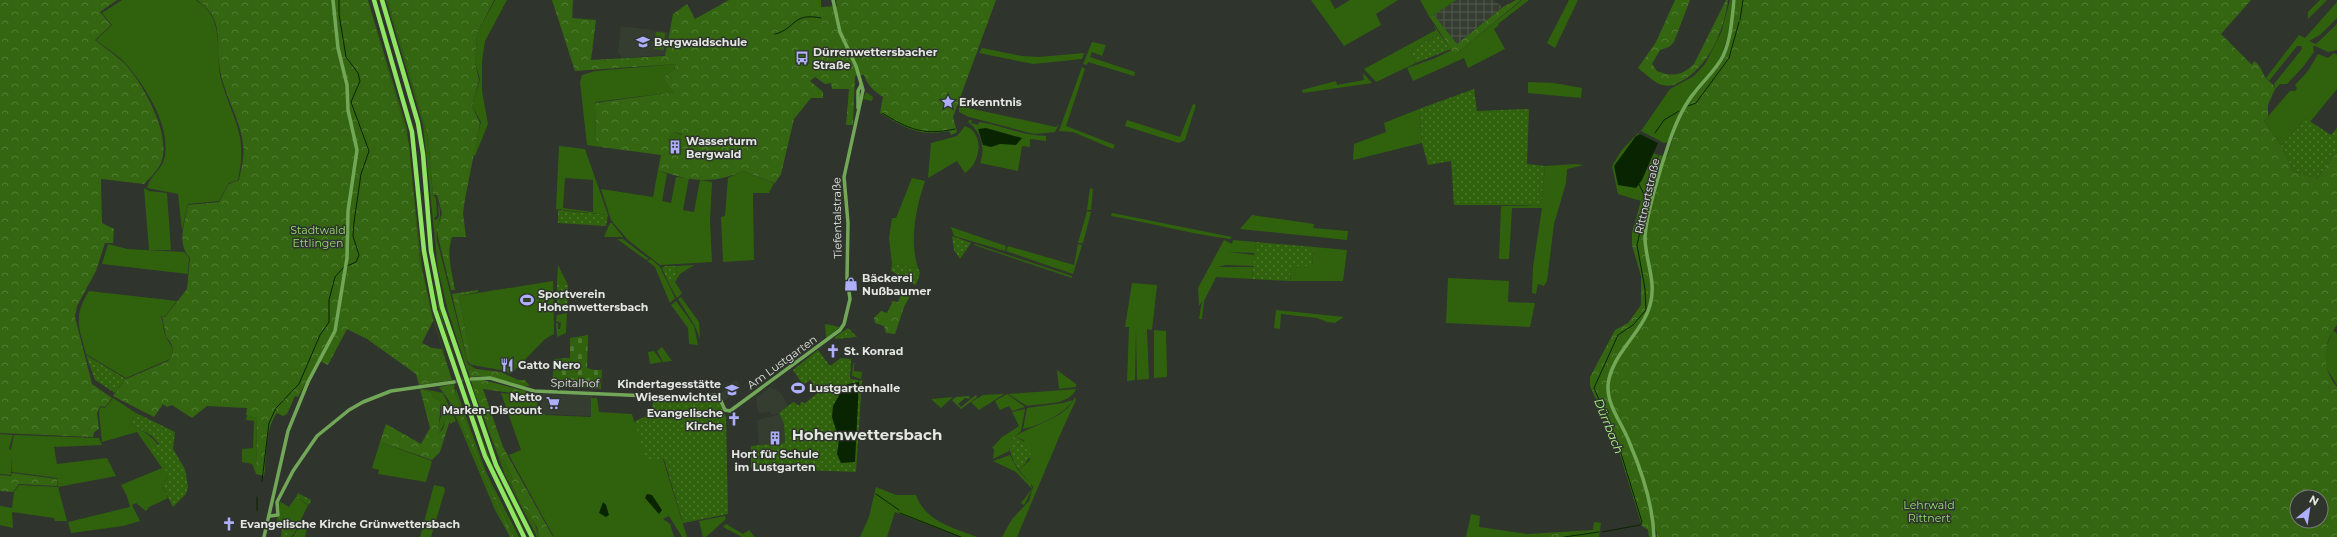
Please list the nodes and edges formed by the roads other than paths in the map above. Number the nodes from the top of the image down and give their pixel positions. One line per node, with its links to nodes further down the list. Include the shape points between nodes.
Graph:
1 (333, 0): 10 (street, via 338,48 347,85 348,110 357,150 348,211 345,272 335,331 297,407 286,437)
2 (374, 0): 12 (highway, via 412,132 424,251 435,310 485,456)
3 (382, 0): 13 (highway, via 418,123 431,251 442,307 496,465)
4 (832, 0): 6 (street, Tiefentalstraße, via 840,32 856,66 861,85 858,91 858,113 844,177 848,223 846,278 850,299)
5 (1734, 0): 14 (street, Rittnertstraße, via 1725,51 1715,68 1689,100 1668,146 1646,232 1652,281 1651,304 1644,320 1614,365 1609,380 1609,400 1638,465 1652,514)
6 (844, 324): 9 (street, Am Lustgarten, via 840,330)
7 (471, 379): 9 (street, Spitalhof, via 490,378 534,391 695,398 715,396)
8 (454, 382): 10 (street, via 395,390 349,410 315,438 278,499 278,515)
9 (728, 411)
10 (270, 516): 11 (street)
11 (264, 537)
12 (524, 537)
13 (532, 537)
14 (1654, 537)

